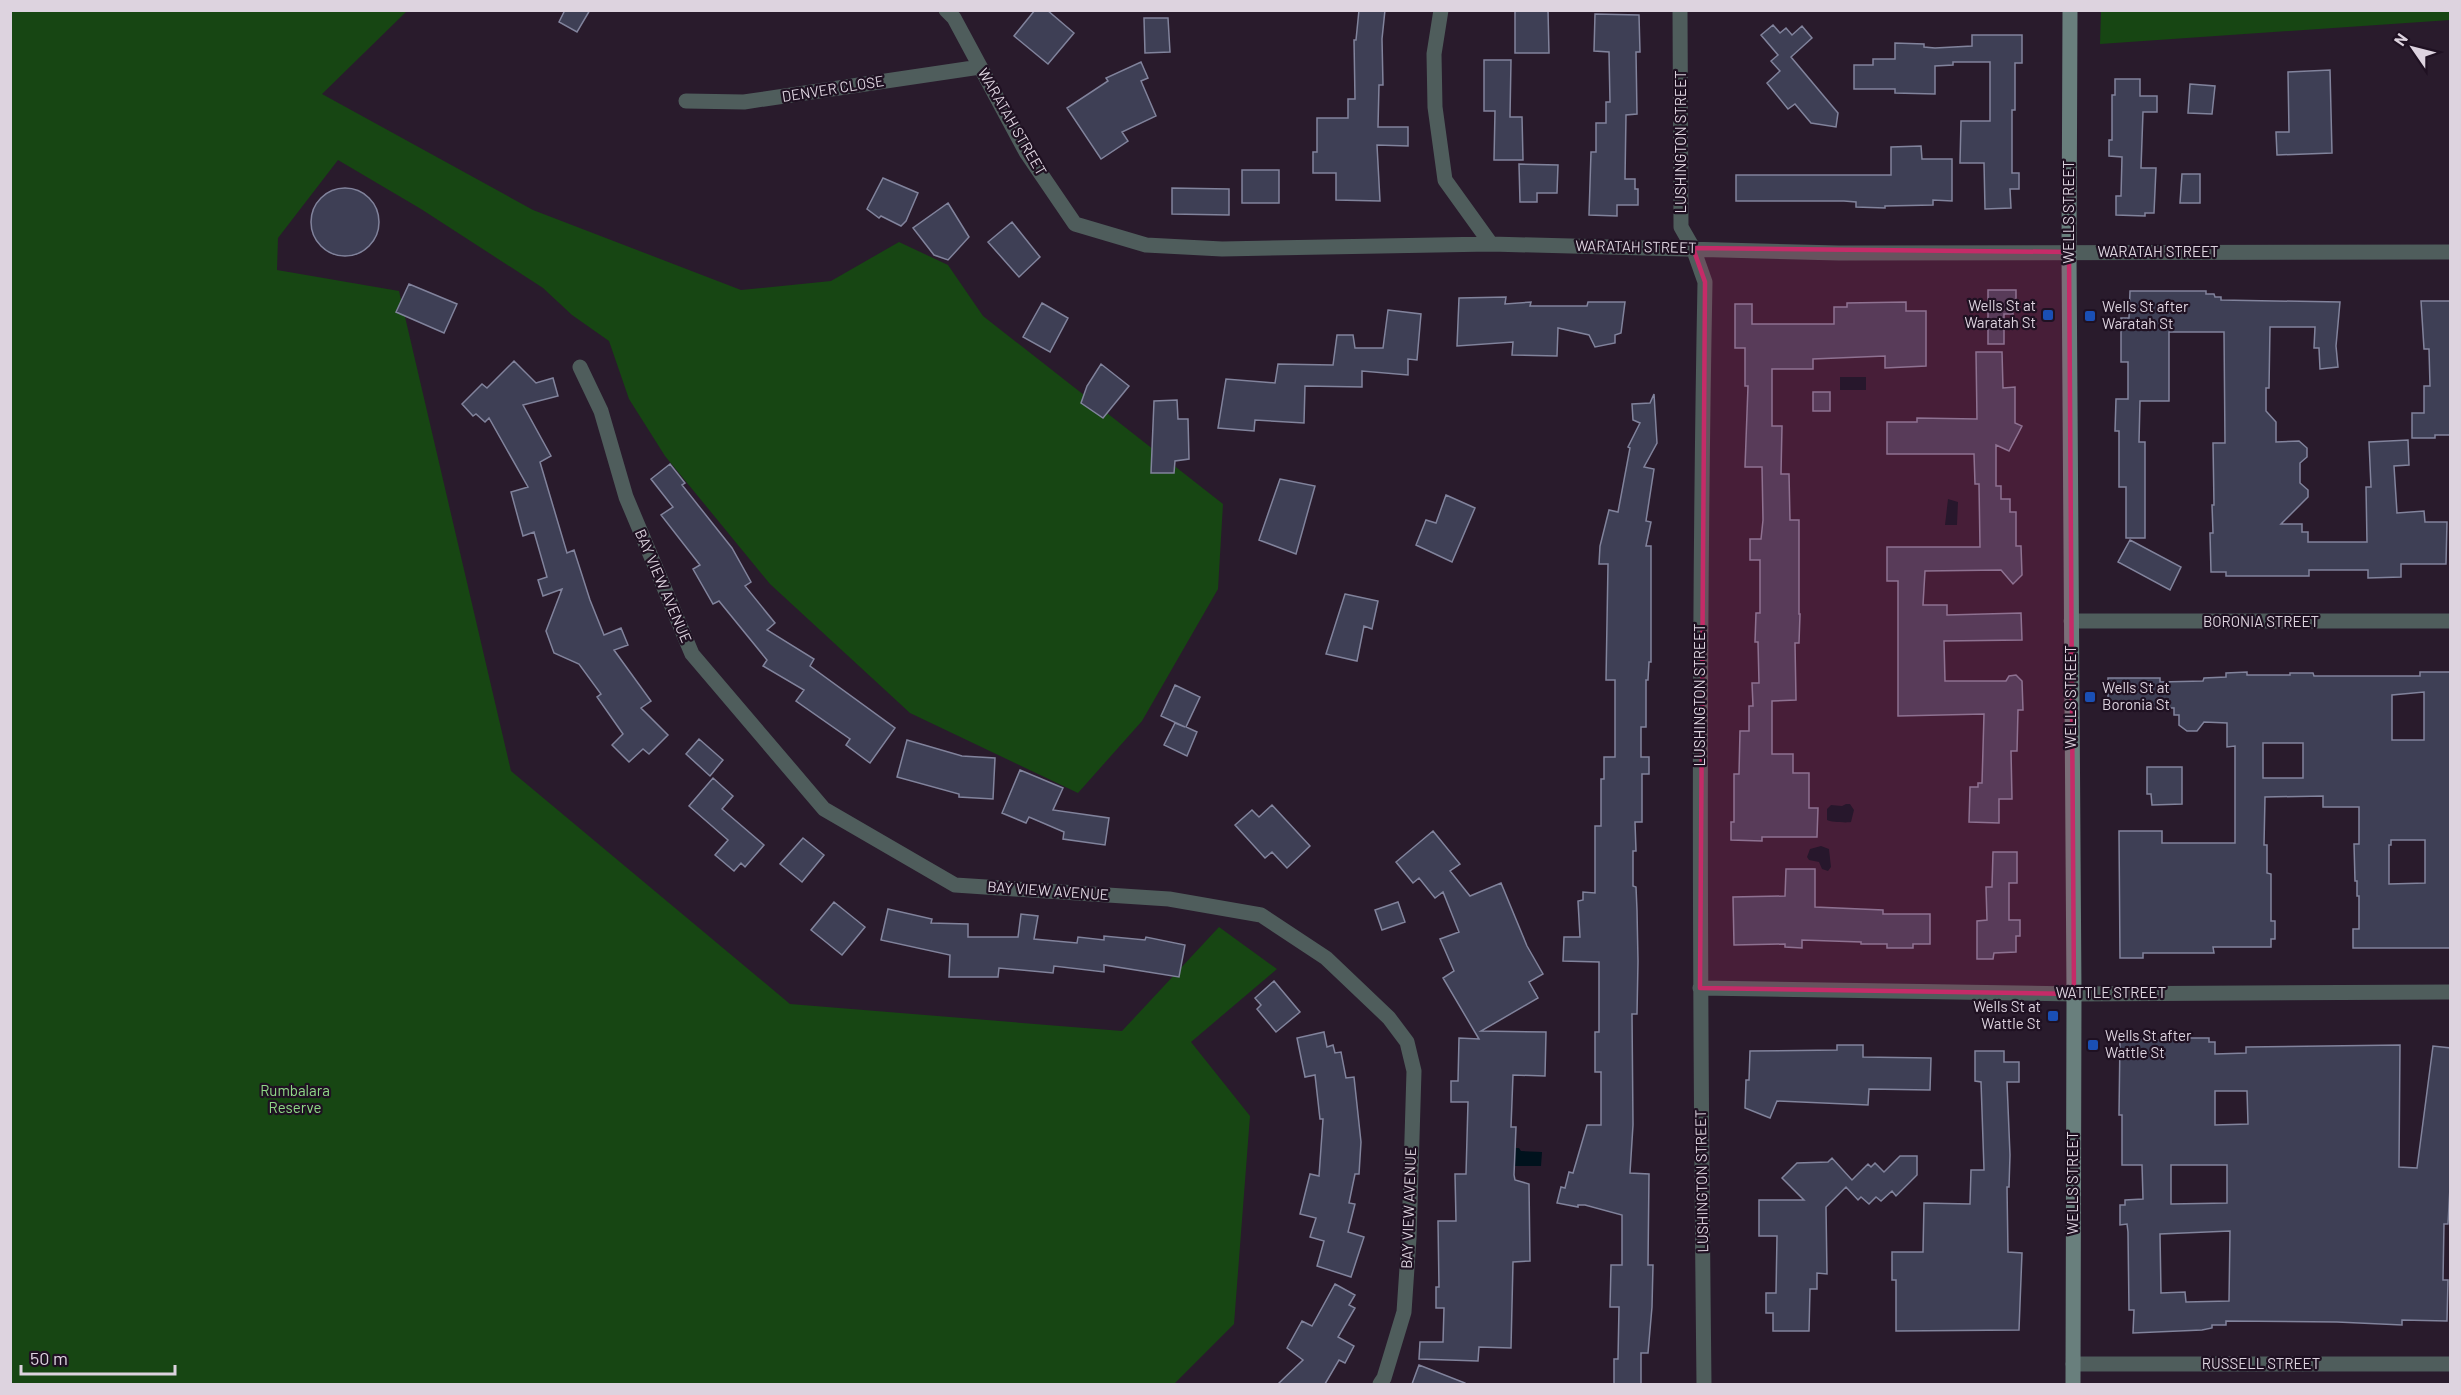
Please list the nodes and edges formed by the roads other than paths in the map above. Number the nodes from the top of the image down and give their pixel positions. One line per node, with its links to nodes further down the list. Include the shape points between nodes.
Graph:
1 (946, 10): 5 (street, WARATAH STREET)
2 (1441, 10): 7 (street, via 1434,54 1435,107 1445,180)
3 (1680, 10): 8 (street, LUSHINGTON STREET, via 1681,227)
4 (2070, 10): 9 (street, WELLS STREET)
5 (980, 67): 6 (street, DENVER CLOSE, via 744,102); 7 (street, WARATAH STREET, via 1026,152 1075,224 1146,245 1200,248)
6 (686, 101)
7 (1491, 244): 8 (street, WARATAH STREET)
8 (1692, 248): 9 (street, WARATAH STREET, via 1839,253); 14 (street, LUSHINGTON STREET, via 1706,282 1700,520)
9 (2069, 252): 10 (street, WARATAH STREET); 12 (street, WELLS STREET)
10 (2451, 252)
11 (580, 367): 19 (street, BAY VIEW AVENUE, via 601,411 626,497 692,654 824,809 955,885 1169,899 1261,915 1326,958 1389,1018 1407,1042 1413,1071 1409,1238 1404,1312)
12 (2071, 621): 13 (street, BORONIA STREET); 16 (street, WELLS STREET)
13 (2451, 621)
14 (1700, 988): 16 (street, WATTLE STREET); 20 (street, LUSHINGTON STREET)
15 (2451, 992): 16 (street, WATTLE STREET)
16 (2074, 994): 17 (street, WELLS STREET)
17 (2073, 1364): 18 (street, RUSSELL STREET); 21 (street, WELLS STREET)
18 (2451, 1364)
19 (1380, 1384)
20 (1704, 1384)
21 (2073, 1384)

